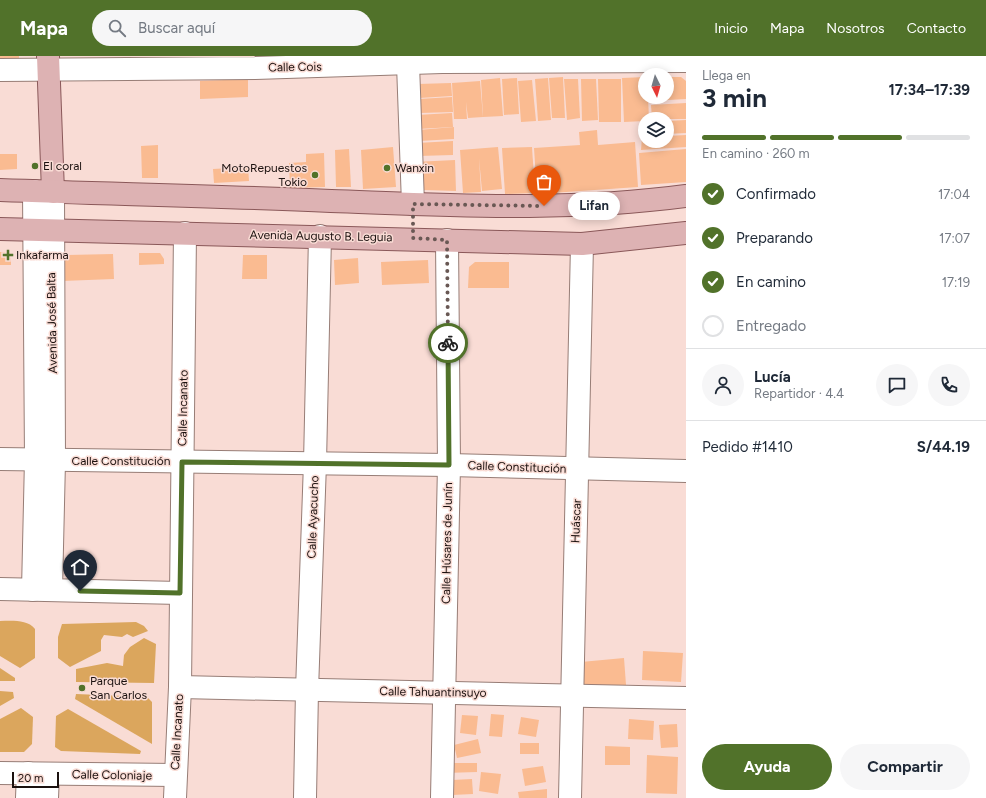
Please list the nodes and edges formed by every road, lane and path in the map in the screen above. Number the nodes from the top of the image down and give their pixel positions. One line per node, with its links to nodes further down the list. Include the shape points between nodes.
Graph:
1 (442, 59): 3 (street, Calle Cois); 5 (street, Calle Cois)
2 (370, 61): 4 (street, Calle Cois); 5 (street, Calle Cois)
3 (686, 61)
4 (48, 63): 6 (street, Calle Cois); 8 (main road, Avenida José Balta)
5 (408, 64): 10 (street)
6 (0, 70)
7 (0, 190): 8 (main road)
8 (43, 191): 10 (main road); 12 (street, Avenida José Balta)
9 (686, 196): 10 (main road, via 592,206)
10 (413, 204): 16 (main road)
11 (0, 228): 12 (main road, Avenida Augusto B. Leguia)
12 (43, 230): 14 (main road, Avenida Augusto B. Leguia); 20 (street, Avenida José Balta)
13 (686, 233): 18 (main road, Avenida Augusto B. Leguia)
14 (185, 234): 15 (main road, Avenida Augusto B. Leguia); 21 (street, Calle Incanato)
15 (320, 236): 16 (main road, Avenida Augusto B. Leguia); 22 (street, Calle Ayacucho)
16 (413, 238): 17 (main road, Avenida Augusto B. Leguia)
17 (447, 240): 18 (main road, Avenida Augusto B. Leguia); 23 (street, Calle Húsares de Junín)
18 (582, 244): 24 (street, Huáscar)
19 (0, 458): 20 (street, Calle Constitución)
20 (45, 460): 21 (street, Calle Constitución); 27 (street, Avenida José Balta)
21 (182, 462): 22 (street, Calle Constitución); 28 (street, Calle Incanato)
22 (315, 463): 23 (street, Calle Constitución); 30 (street, Calle Ayacucho)
23 (449, 465): 24 (street, Calle Constitución); 31 (street, Calle Húsares de Junín)
24 (578, 469): 25 (street, Calle Constitución); 32 (street, Huáscar)
25 (686, 471)
26 (0, 589): 27 (street)
27 (42, 590): 28 (street)
28 (180, 593): 29 (street, Calle Incanato)
29 (180, 687): 30 (street, Calle Tahuantinsuyo); 36 (street, Calle Incanato)
30 (307, 690): 31 (street, Calle Tahuantinsuyo); 40 (street, Calle Ayacucho)
31 (444, 693): 32 (street, Calle Tahuantinsuyo); 41 (street, Calle Húsares de Junín)
32 (571, 695): 33 (street, Calle Tahuantinsuyo); 42 (street, Huáscar)
33 (686, 698)
34 (0, 773): 35 (street, Calle Coloniaje)
35 (38, 774): 36 (street, Calle Coloniaje); 37 (street); 38 (street)
36 (175, 776): 39 (street, Calle Incanato)
37 (27, 798)
38 (48, 798)
39 (175, 798)
40 (305, 798)
41 (442, 798)
42 (570, 798)

